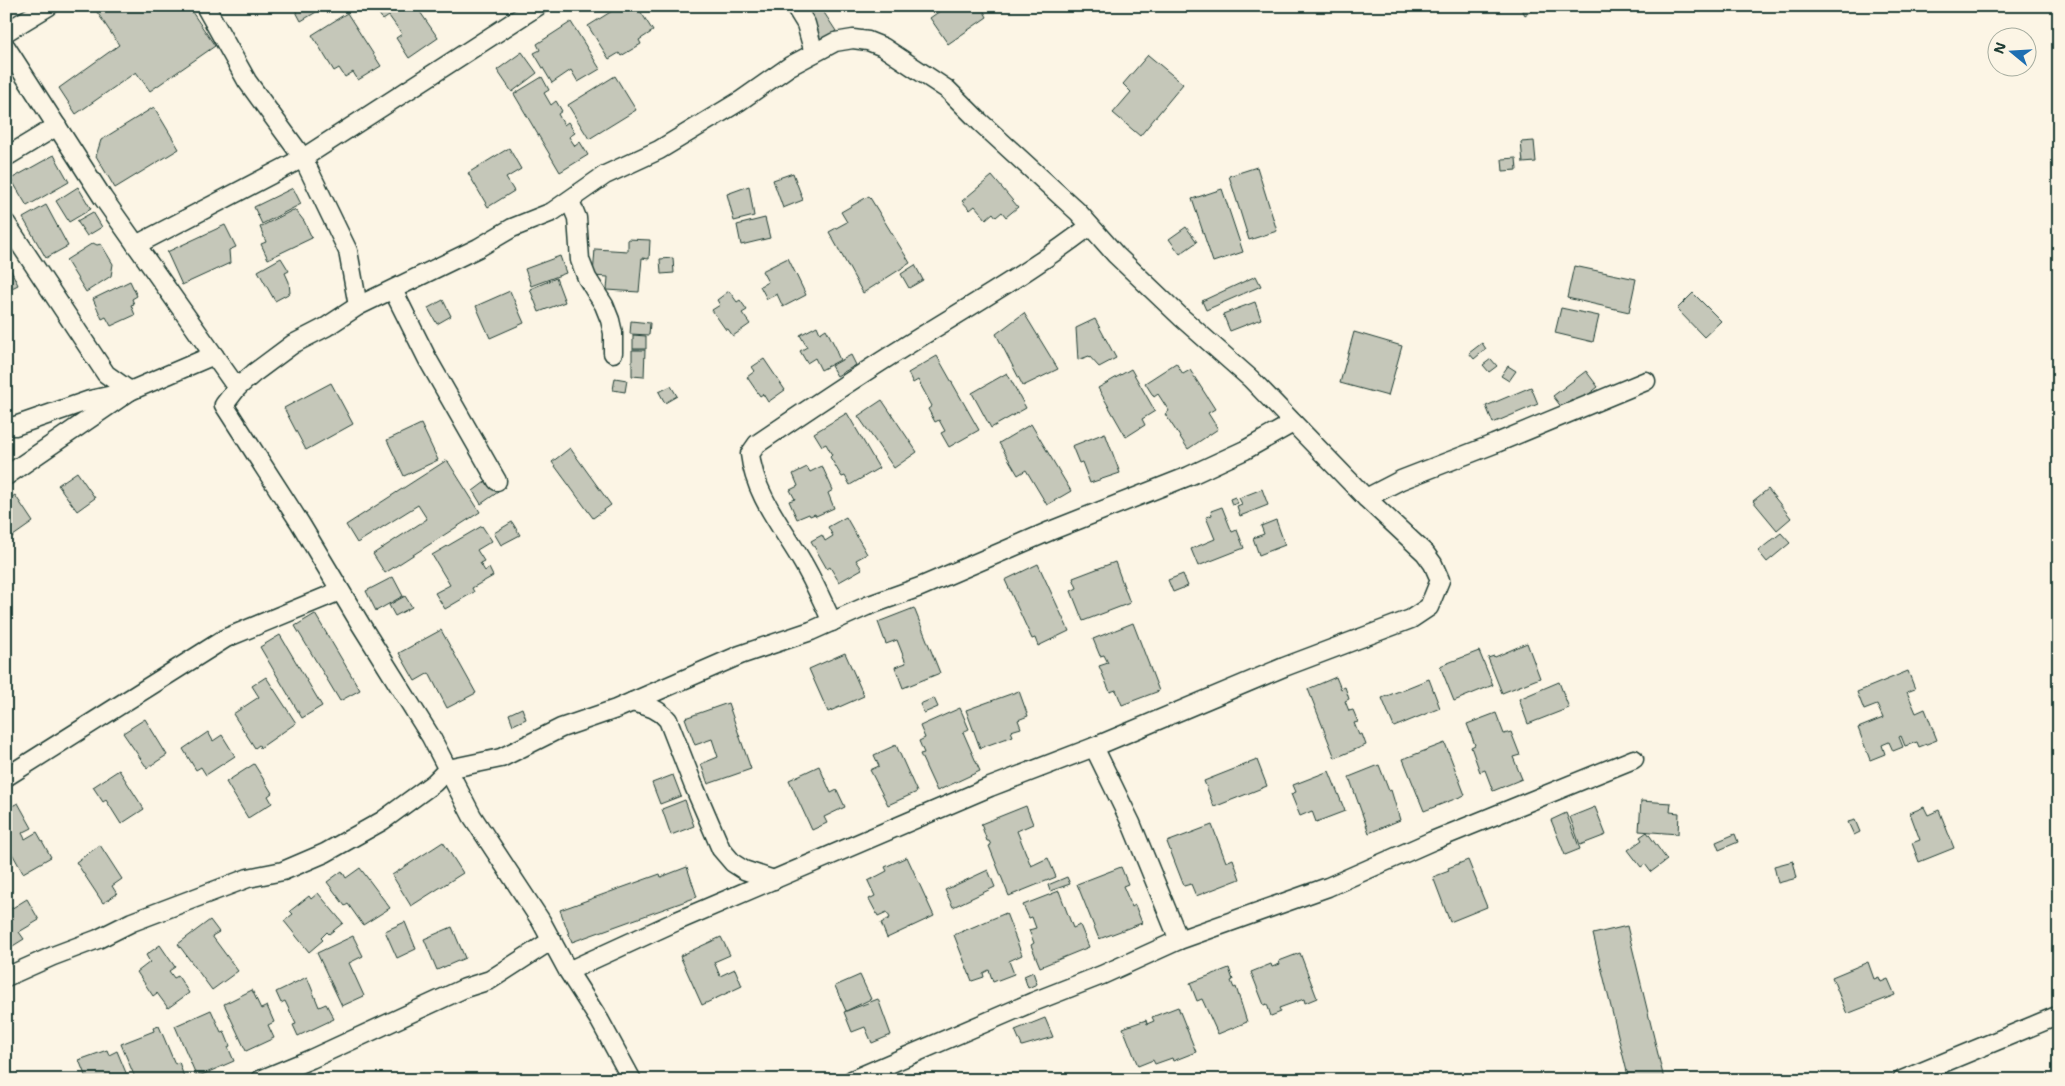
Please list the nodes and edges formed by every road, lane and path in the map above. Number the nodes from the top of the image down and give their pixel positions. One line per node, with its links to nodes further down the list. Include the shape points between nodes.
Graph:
1 (49, 6): 5 (street)
2 (206, 6): 10 (street, via 246,81)
3 (538, 6): 10 (street)
4 (795, 6): 7 (street, via 806,24)
5 (6, 32)
6 (6, 47): 8 (street)
7 (814, 53): 11 (street, via 660,150 605,175); 13 (street, via 835,42 853,39 883,47 948,90)
8 (57, 126): 9 (street); 14 (street)
9 (6, 157)
10 (303, 158): 14 (street); 16 (street, via 348,251)
11 (570, 201): 15 (street); 17 (street, via 577,218 580,260 612,327)
12 (6, 223): 21 (street, via 106,374)
13 (1090, 226): 22 (street, via 1116,255 1251,379); 28 (street, via 990,296 827,396 757,444 750,454 766,506 804,564)
14 (136, 245): 18 (street)
15 (393, 290): 16 (street); 25 (street, via 428,360)
16 (358, 306): 20 (street, via 293,344)
17 (612, 353)
18 (214, 355): 20 (street); 21 (street)
19 (1646, 381): 26 (street, via 1401,480)
20 (237, 388): 27 (street, via 224,405)
21 (130, 392): 23 (street, via 90,400); 24 (street)
22 (1293, 423): 26 (street); 28 (street, via 1189,476 1050,530)
23 (6, 426)
24 (6, 476)
25 (497, 481)
26 (1366, 498): 30 (street, via 1434,564 1440,580 1429,607 1411,619 1284,667)
27 (340, 591): 32 (street); 33 (street, via 226,638)
28 (832, 622): 29 (street, via 740,655)
29 (632, 702): 32 (street, via 561,728 501,758); 34 (street, via 652,707 668,720 721,849 744,870)
30 (1094, 748): 34 (street, via 990,788); 36 (street, via 1131,823)
31 (1634, 759): 36 (street, via 1328,887)
32 (448, 769): 35 (street, via 472,816); 38 (street, via 382,821 325,853 283,871 248,878 132,922)
33 (6, 777)
34 (774, 880): 37 (street)
35 (552, 940): 37 (street); 40 (street, via 490,980 465,988)
36 (1179, 940): 42 (street)
37 (568, 971): 41 (street)
38 (6, 977)
39 (2059, 1015): 43 (street)
40 (260, 1080)
41 (632, 1080)
42 (852, 1080)
43 (1902, 1080)

